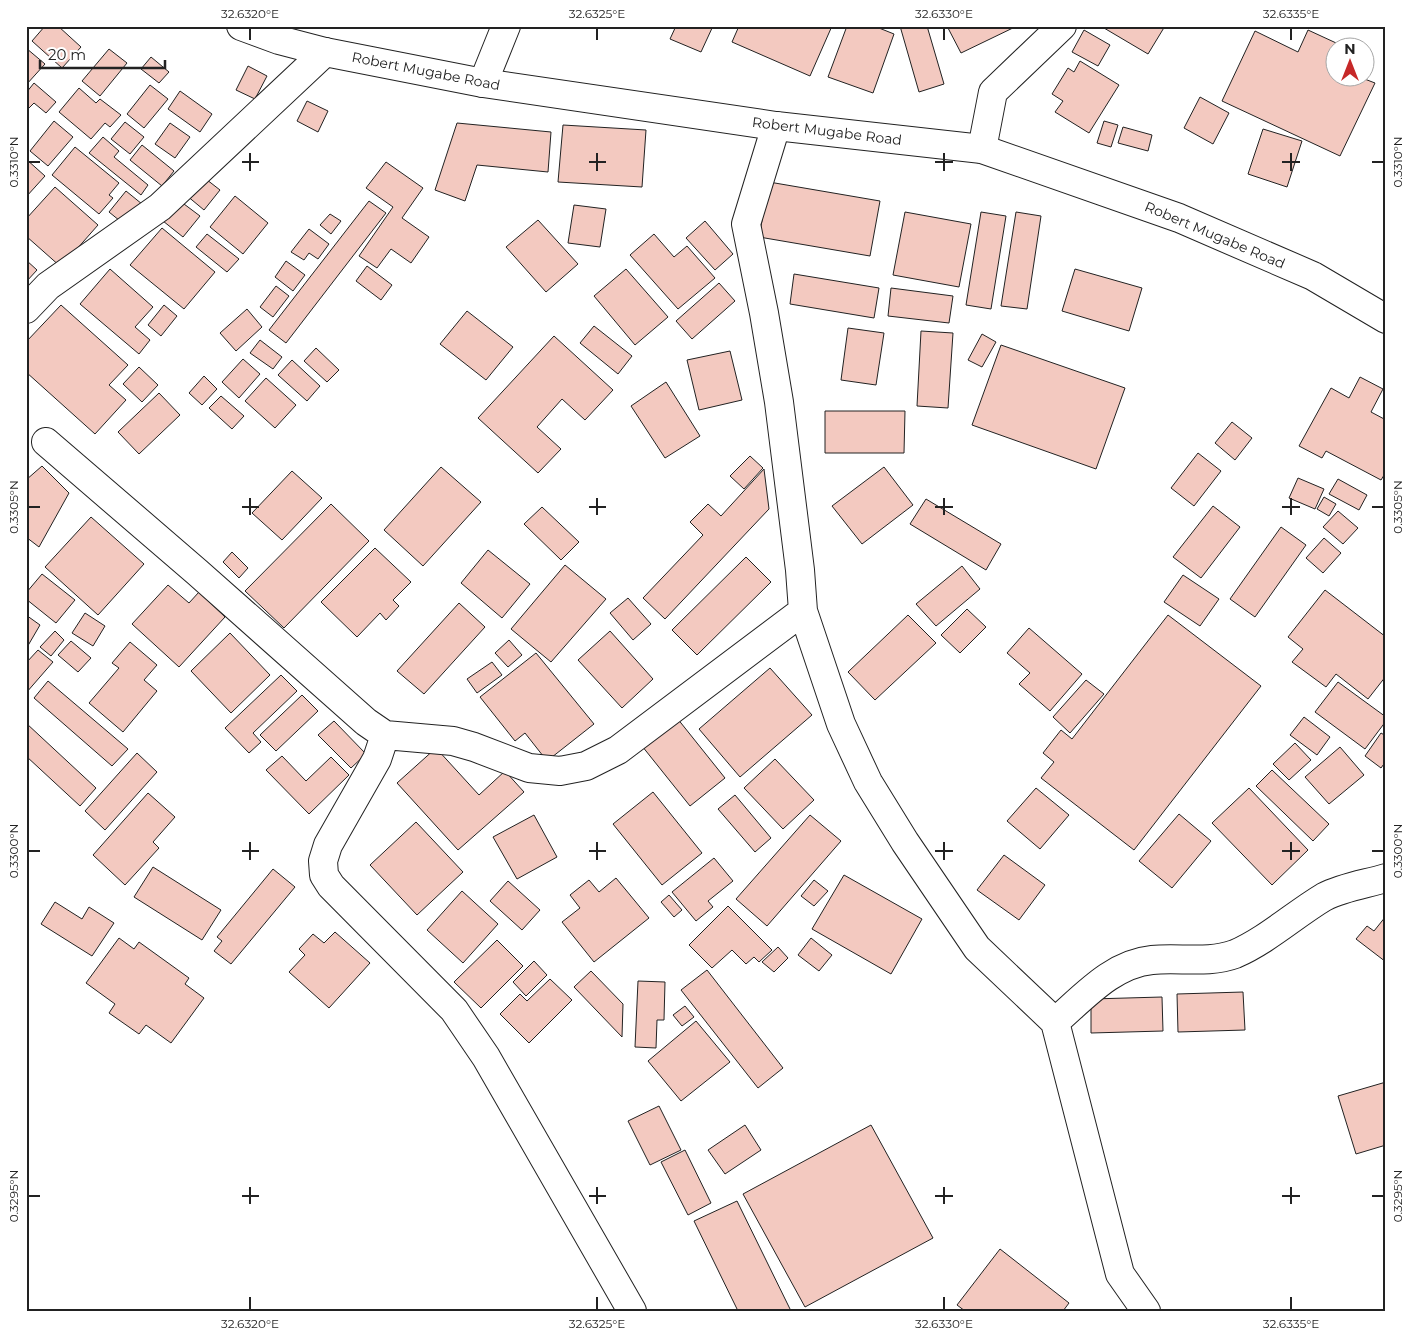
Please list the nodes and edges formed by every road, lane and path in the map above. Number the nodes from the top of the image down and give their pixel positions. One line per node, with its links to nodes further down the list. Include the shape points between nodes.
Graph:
1 (241, 26): 4 (street, Robert Mugabe Road)
2 (506, 26): 5 (street)
3 (1062, 26): 7 (street, via 994,92)
4 (325, 52): 5 (street, Robert Mugabe Road); 8 (street, via 160,207 48,286)
5 (484, 83): 6 (street, Robert Mugabe Road)
6 (776, 126): 7 (street, Robert Mugabe Road); 11 (street, via 746,224 779,402)
7 (982, 149): 9 (street, Robert Mugabe Road, via 1179,218 1313,276)
8 (26, 309)
9 (1386, 319)
10 (46, 442): 12 (street, via 366,722)
11 (803, 611): 12 (street, via 618,750 586,766 560,770 529,768 453,741); 14 (street, via 842,724 877,797 978,948)
12 (385, 735): 15 (street, via 377,760 328,845 323,861 324,875 331,886 454,1010 486,1056)
13 (1386, 878): 14 (street, via 1326,897 1252,946 1233,954 1210,959 1153,959 1132,963 1115,971)
14 (1055, 1022): 16 (street, via 1120,1274)
15 (632, 1311)
16 (1146, 1311)

